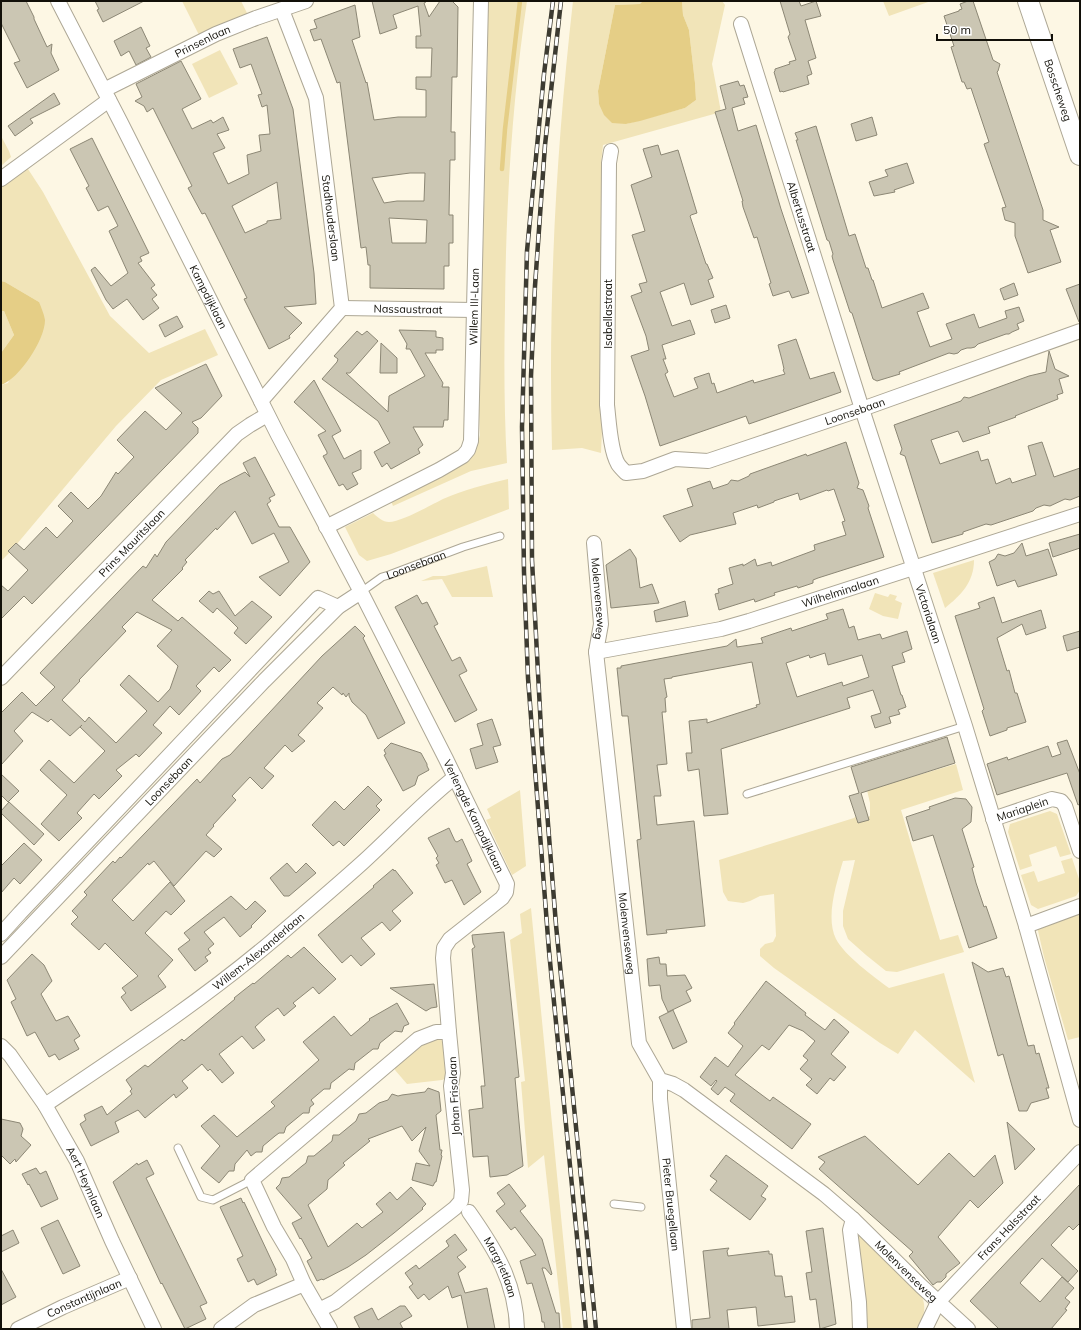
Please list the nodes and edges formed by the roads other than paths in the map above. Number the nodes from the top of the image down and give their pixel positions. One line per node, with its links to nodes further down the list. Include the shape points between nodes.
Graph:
1 (58, 1): 7 (street, Kampdijklaan)
2 (306, 1): 5 (street, Prinsenlaan)
3 (481, 1): 12 (street, Willem III-Laan)
4 (1028, 1): 9 (main road, Bosscheweg)
5 (282, 10): 7 (street, Prinsenlaan, via 216,34); 11 (street, Stadhouderslaan, via 316,98)
6 (741, 24): 15 (street, Albertusstraat)
7 (107, 95): 10 (street, Prinsenlaan); 14 (street, Kampdijklaan)
8 (611, 151): 17 (street, Isabellastraat, via 607,405 617,463)
9 (1080, 156)
10 (1, 180)
11 (342, 308): 12 (street, Nassaustraat); 14 (street)
12 (474, 310): 19 (street, Willem III-Laan, via 471,441 468,450 463,456 439,470)
13 (1080, 331): 15 (street, Loonsebaan)
14 (260, 401): 16 (street, Kampdijklaan)
15 (862, 409): 17 (street, Loonsebaan, via 708,461 675,459 643,471); 22 (street, Victorialaan)
16 (267, 415): 19 (street, Kampdijklaan); 26 (street, Prins Mauritslaan, via 237,434)
17 (626, 473)
18 (1080, 514): 22 (street, Wilhelminalaan)
19 (326, 527): 23 (street, Kampdijklaan)
20 (500, 536): 23 (lane, Loonsebaan, via 389,575)
21 (594, 543): 25 (street, Molenvenseweg, via 601,624)
22 (913, 568): 25 (street, Wilhelminalaan, via 720,629); 27 (street, Victorialaan)
23 (361, 592): 24 (street, Loonsebaan); 28 (street, Verlengde Kampdijklaan)
24 (338, 607): 34 (street, Loonsebaan, via 318,598); 35 (street, Loonsebaan)
25 (596, 652): 38 (street, Molenvenseweg, via 639,1043)
26 (1, 678)
27 (965, 726): 29 (lane); 30 (street, Victorialaan)
28 (455, 776): 36 (street, Verlengde Kampdijklaan, via 503,875 506,892 502,898 450,939 444,948); 39 (street, Willem-Alexanderlaan, via 362,863 258,953 166,1022)
29 (747, 794)
30 (993, 819): 31 (street, Mariaplein, via 1052,799 1061,801 1066,806); 33 (street, Mariaplein)
31 (1080, 851)
32 (1080, 906): 33 (street)
33 (1026, 926): 40 (street, Mariaplein)
34 (1, 934)
35 (1, 957)
36 (450, 1032): 43 (street, via 436,1032 418,1039); 51 (street, Johan Frisolaan, via 454,1074 451,1086 461,1201 341,1297)
37 (1, 1046): 39 (street, Aert Heymlaan, via 10,1054)
38 (660, 1080): 47 (street, Molenvenseweg, via 684,1090 824,1194); 57 (street, Pieter Bruegellaan)
39 (45, 1105): 48 (street, Aert Heymlaan, via 77,1161)
40 (1080, 1120)
41 (178, 1148): 43 (lane, via 201,1197 213,1200)
42 (1080, 1152): 50 (street, Frans Halsstraat)
43 (252, 1180): 49 (street)
44 (614, 1204): 45 (lane)
45 (641, 1207)
46 (469, 1212): 56 (street, Margrietlaan, via 506,1273)
47 (853, 1219): 50 (street, Molenvenseweg); 58 (street, via 850,1230)
48 (130, 1278): 52 (street, Constantijnlaan); 53 (street, Aert Heymlaan)
49 (304, 1284): 51 (street); 54 (street, via 254,1305)
50 (938, 1302): 59 (street, Molenvenseweg); 60 (street)
51 (319, 1310): 55 (street)
52 (18, 1329)
53 (154, 1329)
54 (221, 1329)
55 (330, 1329)
56 (517, 1329)
57 (684, 1329)
58 (860, 1329)
59 (925, 1329)
60 (968, 1329)

